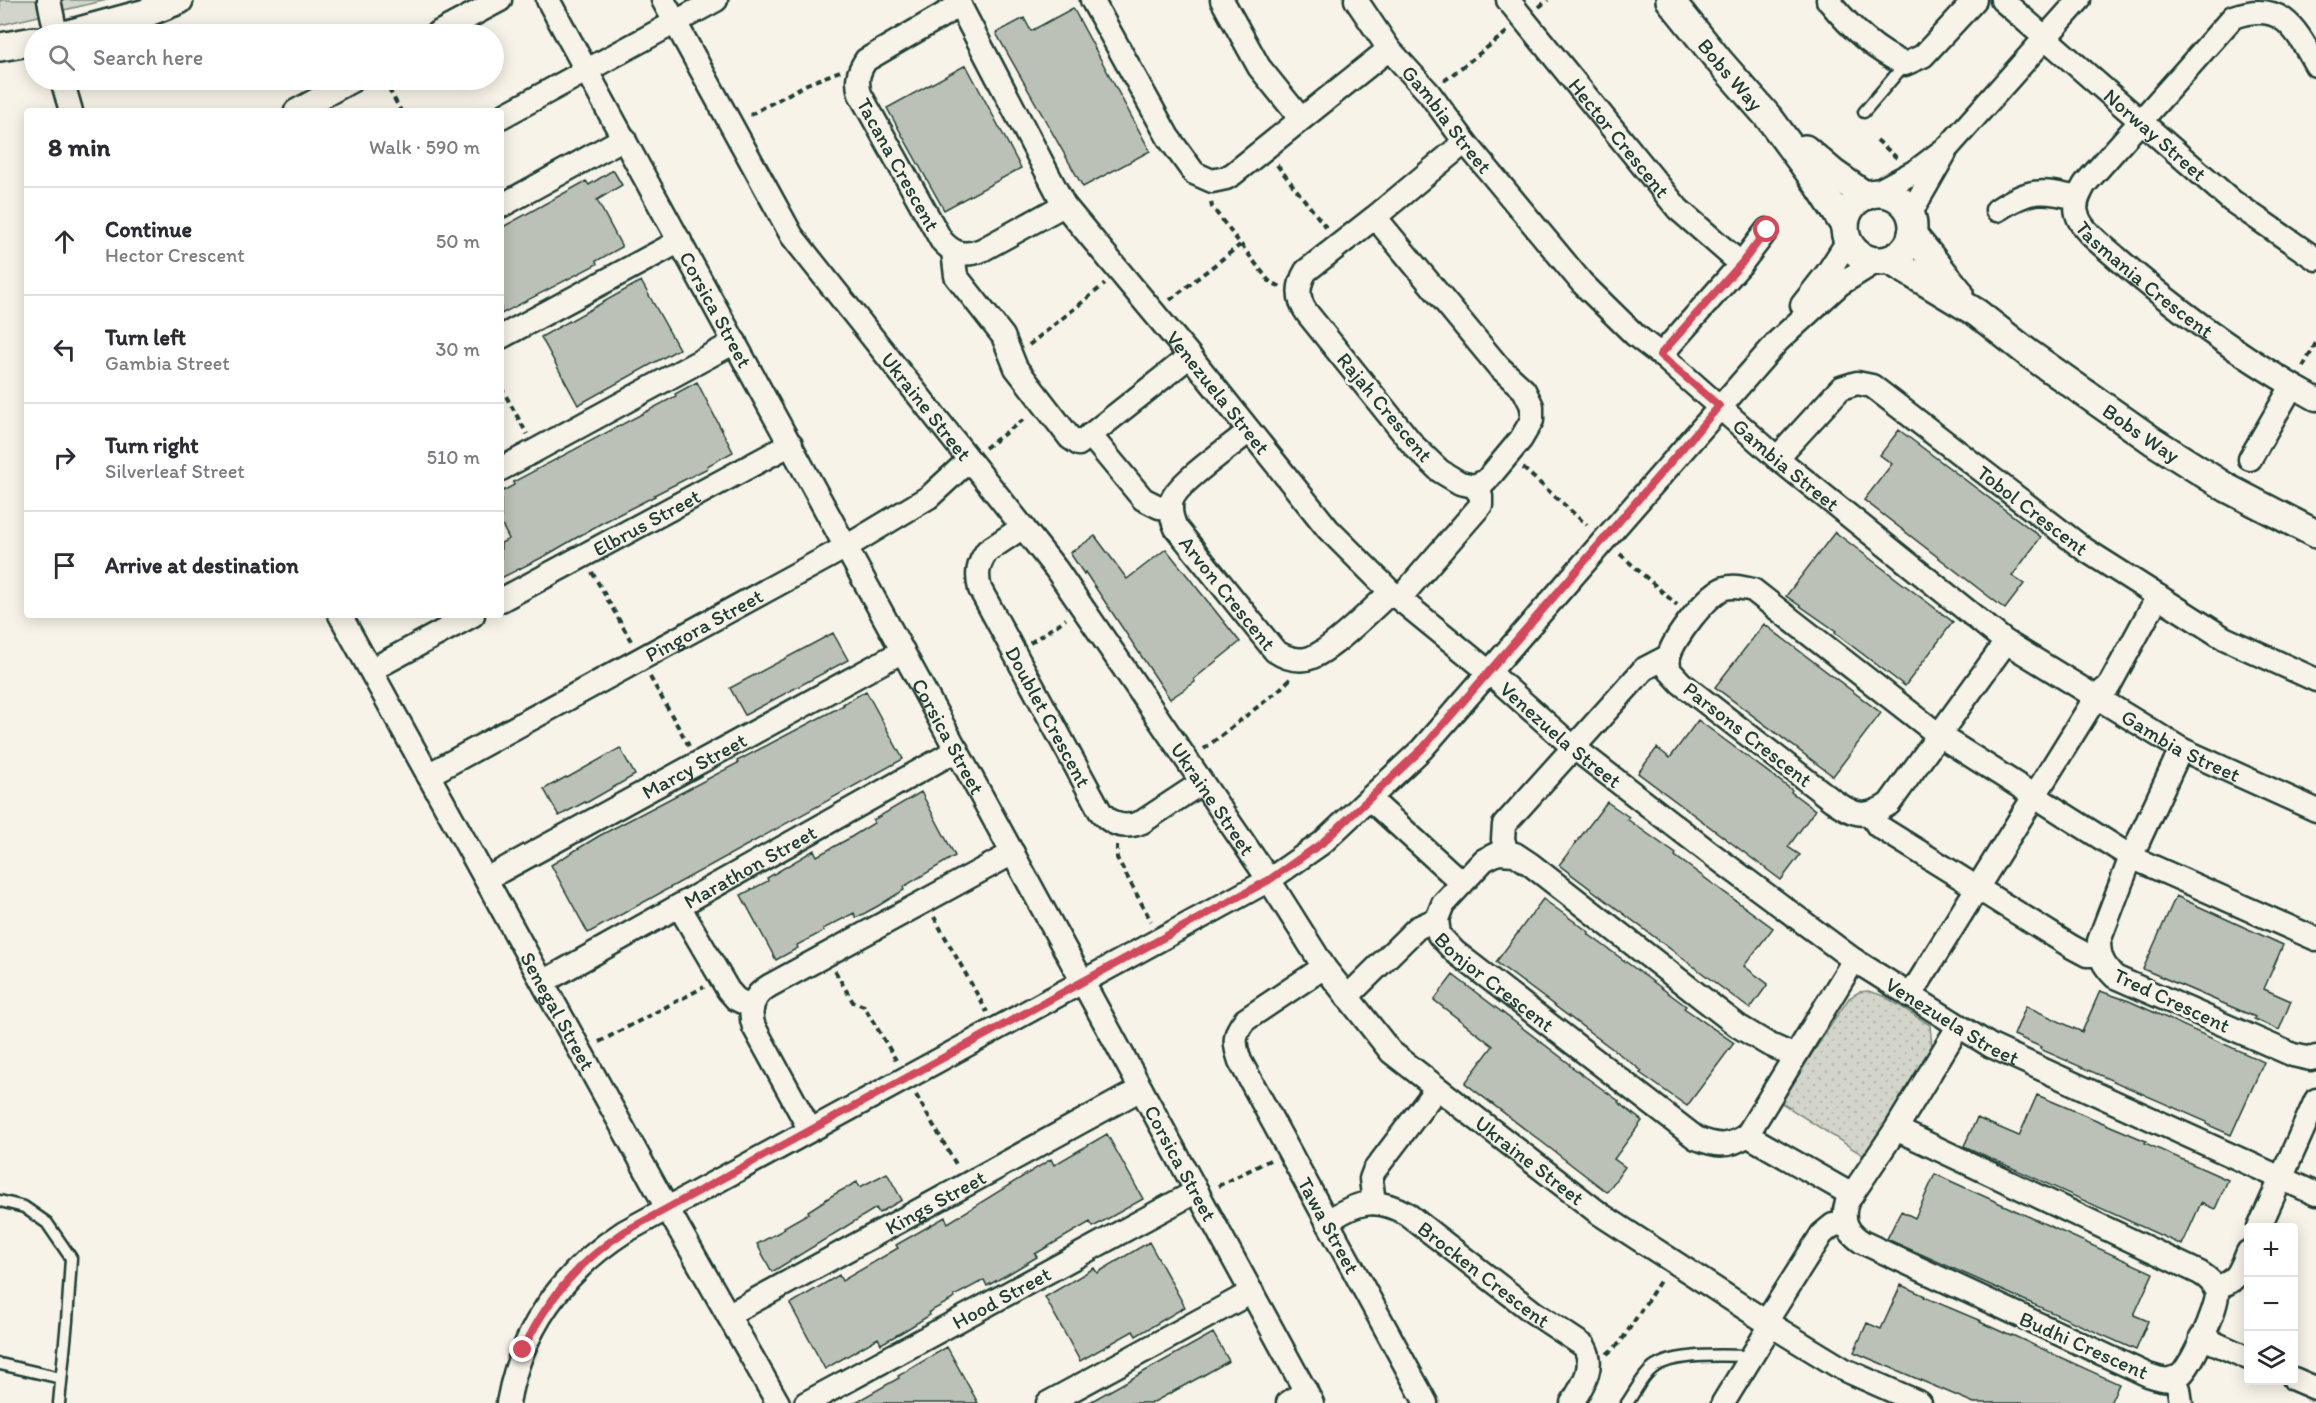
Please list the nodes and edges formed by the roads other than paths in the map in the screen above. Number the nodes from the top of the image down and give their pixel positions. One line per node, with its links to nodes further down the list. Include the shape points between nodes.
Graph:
1 (49, 0): 19 (street)
2 (179, 0): 20 (street)
3 (500, 0): 21 (street)
4 (548, 0): 28 (street, Corsica Street)
5 (663, 0): 18 (street, Ukraine Street)
6 (716, 0): 18 (street)
7 (1092, 0): 35 (street, via 1168,136 1200,177 1212,181 1226,178)
8 (1222, 0): 35 (street, via 1259,67)
9 (1356, 0): 25 (street, Gambia Street)
10 (1508, 0): 54 (street, Hector Crescent, via 1678,209)
11 (1670, 0): 36 (street, Bobs Way)
12 (1828, 0): 26 (street, via 1886,56)
13 (1975, 0): 26 (street, via 1923,56)
14 (2002, 0): 22 (street, Norway Street)
15 (2079, 0): 22 (street)
16 (958, 2): 44 (street, Venezuela Street); 51 (street, Tacana Crescent, via 866,60 857,83 941,240)
17 (2273, 3): 27 (street, via 2287,14); 37 (street, Tasmania Crescent, via 2246,8 2233,17)
18 (675, 22): 28 (street); 67 (street, Ukraine Street, via 792,236)
19 (54, 24)
20 (105, 24)
21 (455, 24)
22 (2046, 37): 37 (street, Norway Street); 40 (street)
23 (24, 43): 24 (street)
24 (0, 47)
25 (1389, 49): 35 (street); 39 (street, Gambia Street, via 1429,93)
26 (1905, 64): 33 (lane)
27 (2316, 65)
28 (587, 70): 34 (street); 38 (street, Corsica Street)
29 (65, 90): 31 (street)
30 (335, 90): 32 (street)
31 (70, 108)
32 (302, 108)
33 (1864, 112)
34 (504, 115)
35 (1301, 119)
36 (1770, 119): 41 (street, Bobs Way, via 1833,173); 49 (street, Bobs Way, via 1820,187)
37 (2139, 122): 42 (street, Tasmania Crescent, via 2085,184); 52 (street, Norway Street, via 2232,201)
38 (624, 138): 43 (street); 50 (street, Corsica Street)
39 (1465, 142): 46 (street, Rajah Crescent); 59 (street, Gambia Street, via 1582,283)
40 (1949, 146): 41 (street, via 1916,171); 47 (street)
41 (1870, 195): 47 (street, via 1899,200); 49 (street, via 1856,203 1848,214)
42 (2078, 198): 45 (street, via 2037,192 2018,196); 61 (street, Tasmania Crescent, via 2077,214 2086,231 2137,275 2220,338)
43 (504, 204)
44 (1064, 205): 51 (street, Tacana Crescent, via 982,250 971,254); 64 (street, Venezuela Street)
45 (1997, 210)
46 (1375, 217): 71 (street, via 1498,366 1524,390 1532,406 1532,420 1521,440 1486,482); 71 (street, Rajah Crescent, via 1306,271 1301,279 1300,304 1414,446 1440,471)
47 (1911, 224): 53 (street, via 1908,246 1900,255); 55 (street, Bobs Way, via 1935,264)
48 (1767, 230): 54 (street)
49 (1846, 233): 53 (street, via 1859,255); 57 (street)
50 (680, 241): 56 (street); 58 (street, Corsica Street)
51 (953, 251): 65 (street, via 956,276 1003,336 1016,368 1070,438 1079,444)
52 (2316, 259)
53 (1883, 261): 55 (street, Bobs Way); 57 (street, via 1840,284)
54 (1741, 264): 59 (street)
55 (1977, 313): 74 (street, Bobs Way, via 2153,441 2227,488)
56 (504, 336)
57 (1778, 341): 63 (street)
58 (735, 342): 66 (street, Corsica Street); 70 (street)
59 (1660, 355): 63 (street, Gambia Street)
60 (1180, 364): 65 (street)
61 (2296, 378): 62 (street, Tasmania Crescent); 69 (street)
62 (2316, 399)
63 (1719, 406): 68 (street, Gambia Street); 85 (street)
64 (1249, 431): 72 (street, via 1182,486); 76 (street, Venezuela Street, via 1328,529)
65 (1090, 435): 72 (street, via 1143,499)
66 (791, 444): 75 (street, Corsica Street); 78 (street, Elbrus Street)
67 (973, 457): 73 (street, Ukraine Street); 75 (street, Pingora Street, via 929,497)
68 (1777, 458): 77 (street, Tobol Crescent, via 1841,388 1857,382 1872,386 2077,544); 81 (street, Gambia Street)
69 (2250, 459)
70 (504, 467)
71 (1474, 486): 76 (street, Arvon Crescent, via 1481,496 1481,505)
72 (1171, 508): 76 (street, Arvon Crescent, via 1176,528 1282,656 1308,659 1324,651)
73 (1023, 527): 93 (street, Ukraine Street, via 1083,608); 93 (street, Doublet Crescent, via 983,557 978,571 980,589 1100,811 1118,825 1134,825)
74 (2316, 534)
75 (846, 547): 82 (street, Corsica Street); 92 (street, Pingora Street)
76 (1395, 595): 85 (street, Venezuela Street)
77 (2158, 596): 86 (street, Tobol Crescent, via 2236,645); 87 (street, via 2109,686)
78 (504, 598)
79 (342, 618): 84 (street, Senegal Street)
80 (467, 618): 84 (street)
81 (2006, 642): 87 (street, Gambia Street); 88 (street)
82 (903, 651): 91 (street, Corsica Street); 101 (street, Marcy Street)
83 (1669, 656): 88 (street, Parsons Crescent, via 1676,640 1708,599 1723,588 1739,586 1753,590); 89 (street, via 1644,669); 97 (street, Parsons Crescent, via 1669,670 1681,683 1847,811)
84 (371, 670): 92 (street, Senegal Street)
85 (1489, 672): 89 (street, Venezuela Street); 95 (street, via 1422,749)
86 (2316, 680)
87 (2096, 697): 90 (street, Gambia Street); 94 (street)
88 (1940, 736): 94 (street, Parsons Crescent); 97 (street, via 1889,804)
89 (1573, 747): 99 (street, via 1504,825); 109 (street, Venezuela Street)
90 (2181, 749): 96 (street, Gambia Street); 100 (street, Tred Crescent)
91 (957, 750): 98 (street, Corsica Street); 105 (street, Marathon Street)
92 (428, 775): 101 (street, Senegal Street)
93 (1201, 783): 102 (street, Ukraine Street)
94 (2035, 796): 100 (street, Parsons Crescent); 104 (street)
95 (1370, 799): 102 (street, via 1322,843); 103 (street)
96 (2316, 810)
97 (1870, 814): 104 (street, via 1878,826)
98 (1013, 853): 112 (street, Corsica Street); 115 (street, via 763,990)
99 (1507, 853): 103 (street, Bonjor Crescent, via 1484,860); 117 (street, via 1530,864 1738,1026)
100 (2131, 857): 107 (street); 108 (street, Tred Crescent, via 2098,941)
101 (486, 879): 111 (street, Senegal Street)
102 (1269, 880): 110 (street, Ukraine Street); 112 (street)
103 (1462, 883): 106 (street, Bonjor Crescent, via 1443,904)
104 (1976, 887): 108 (street, via 2072,947 2087,955); 113 (street)
105 (679, 906): 111 (street, Marathon Street); 115 (street, via 720,978 736,999)
106 (1437, 919): 114 (street, via 1417,928); 124 (street, Bonjor Crescent, via 1439,935 1455,952 1696,1138 1722,1146)
107 (2316, 939)
108 (2099, 955): 118 (street, Tred Crescent, via 2115,976 2293,1055)
109 (1854, 960): 113 (street, Venezuela Street); 117 (street)
110 (1324, 967): 114 (street, Ukraine Street); 132 (street, Tawa Street, via 1245,1020 1234,1044)
111 (543, 982): 131 (street, Senegal Street)
112 (1083, 982): 120 (street, Corsica Street); 123 (street)
113 (1910, 996): 116 (street, Venezuela Street)
114 (1347, 997): 119 (street, Ukraine Street, via 1391,1052)
115 (752, 1007): 123 (street, via 754,1027)
116 (1958, 1027): 122 (street); 125 (street, Venezuela Street, via 1991,1046)
117 (1795, 1056): 124 (street)
118 (2316, 1057)
119 (1437, 1088): 130 (street, via 1374,1171); 139 (street, Ukraine Street, via 1600,1214)
120 (1141, 1089): 126 (street, Corsica Street); 138 (street, Kings Street)
121 (2316, 1100): 125 (street)
122 (1896, 1129): 128 (street); 136 (street, via 2200,1273)
123 (810, 1130): 131 (street)
124 (1747, 1135): 128 (street)
125 (2281, 1178): 127 (street, Venezuela Street); 133 (street)
126 (1203, 1191): 137 (street, Corsica Street); 152 (street, Hood Street)
127 (2316, 1194)
128 (1852, 1195): 134 (street, via 1844,1211)
129 (0, 1201): 144 (lane, via 24,1207 47,1223 71,1258)
130 (1374, 1203): 132 (street, Brocken Crescent, via 1343,1211); 155 (street, Brocken Crescent, via 1392,1205 1407,1214 1533,1312 1584,1346 1590,1363)
131 (667, 1208): 138 (street, Senegal Street); 150 (street, via 607,1243 558,1289 543,1309 523,1350)
132 (1327, 1222): 154 (street, Tawa Street)
133 (2261, 1223)
134 (1845, 1224): 139 (street, via 1833,1225 1822,1234); 145 (street, Budhi Crescent, via 1851,1235 1862,1242 2148,1375 2167,1381)
135 (2244, 1259): 136 (street, via 2232,1281)
136 (2214, 1287): 140 (street, Budhi Crescent, via 2214,1306)
137 (1252, 1292): 148 (street, Corsica Street); 153 (street)
138 (728, 1315): 151 (street, Senegal Street)
139 (1769, 1324): 141 (street); 158 (street, Ukraine Street, via 1843,1369)
140 (2201, 1337): 142 (street); 145 (street, Budhi Crescent, via 2191,1362 2181,1375)
141 (1752, 1356): 156 (lane, via 1662,1362 1650,1370); 157 (street)
142 (2244, 1356)
143 (0, 1364): 144 (lane)
144 (61, 1378): 149 (lane)
145 (2173, 1378): 159 (street)
146 (2298, 1382): 147 (street)
147 (2313, 1393)
148 (1302, 1399)
149 (59, 1403)
150 (508, 1403)
151 (778, 1403)
152 (806, 1403)
153 (1048, 1403)
154 (1426, 1403)
155 (1572, 1403)
156 (1627, 1403)
157 (1723, 1403)
158 (1920, 1403)
159 (2181, 1403)

